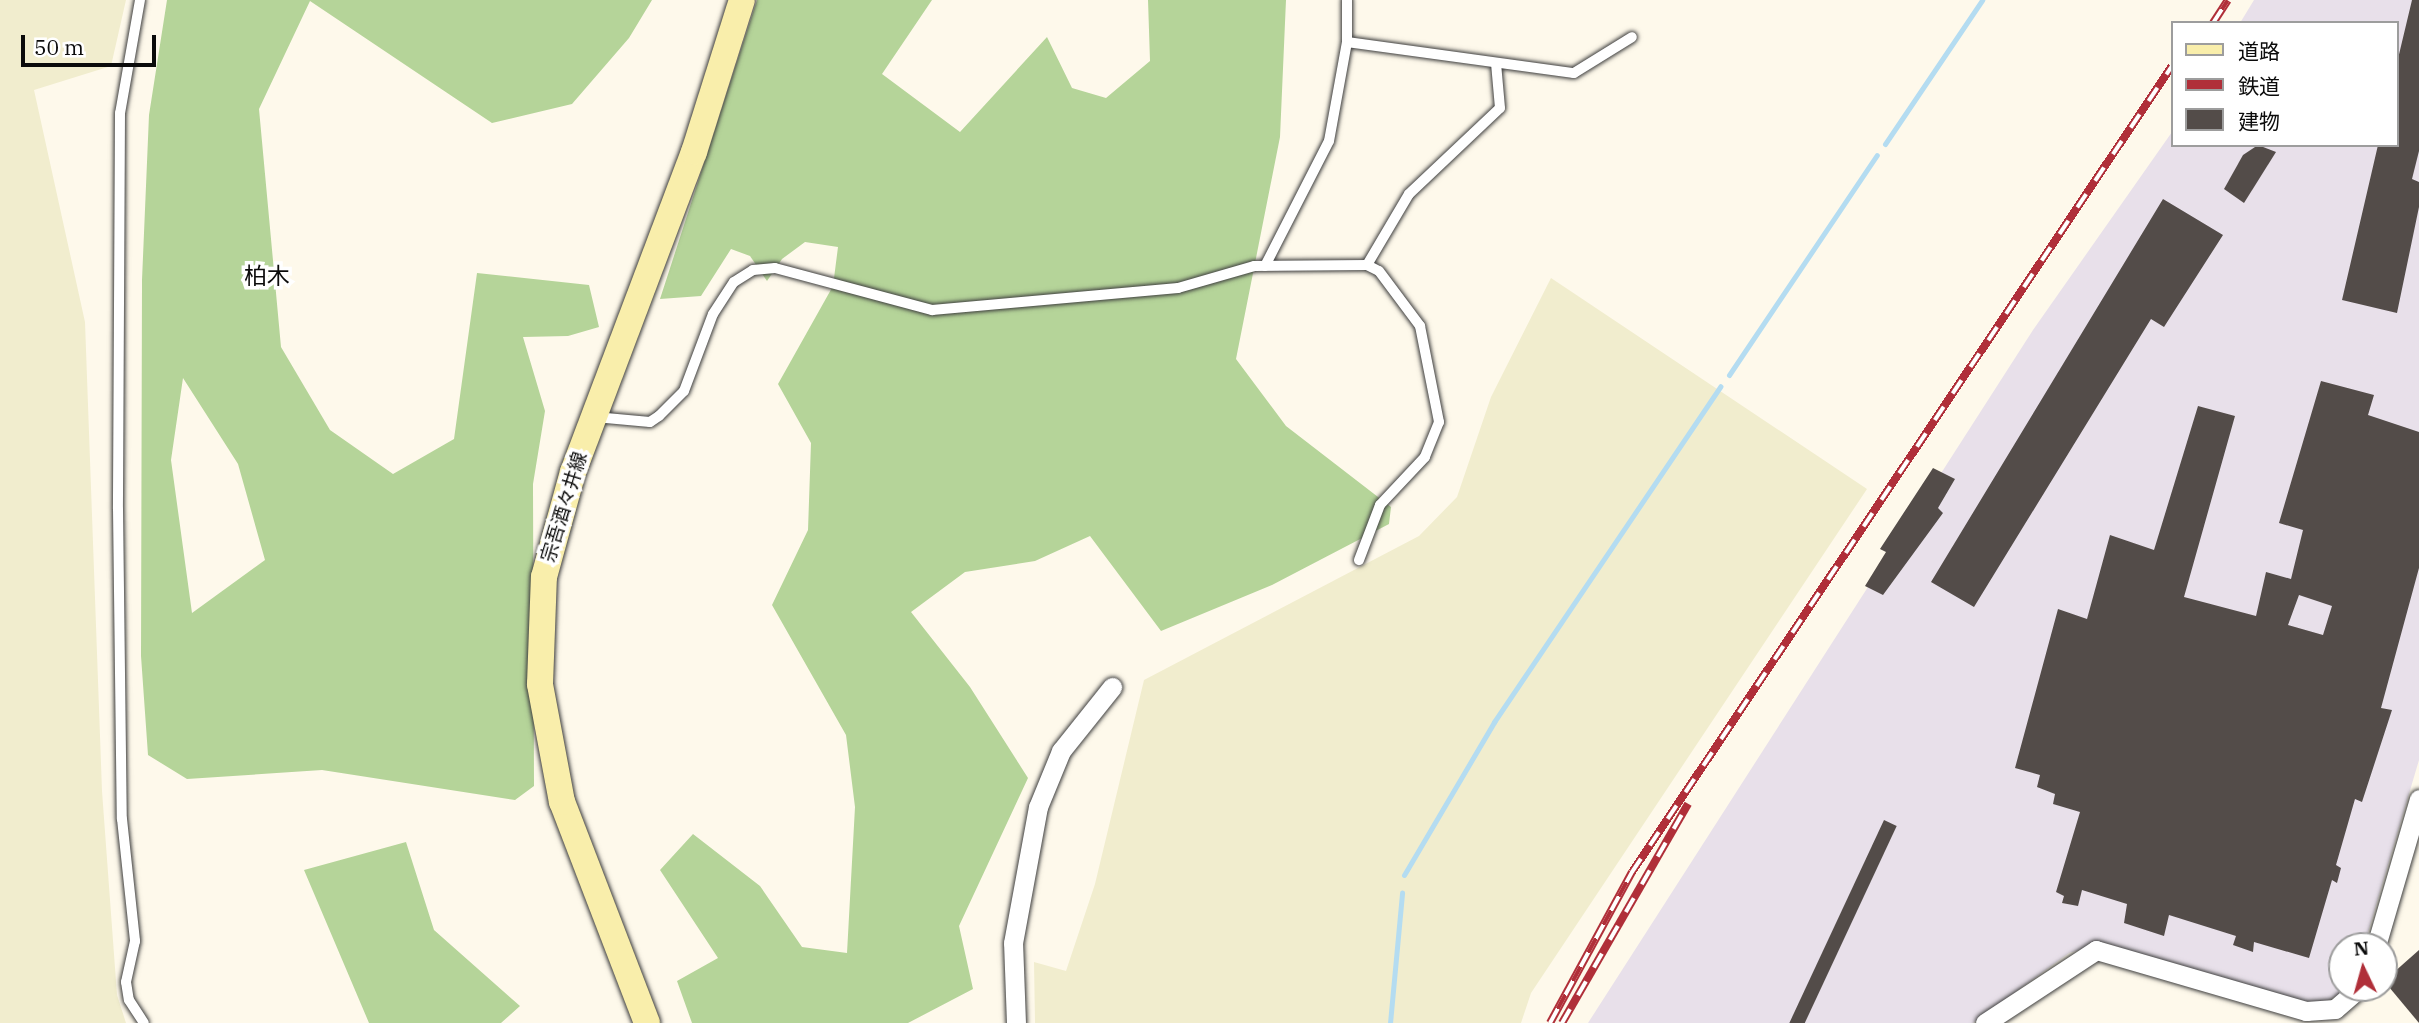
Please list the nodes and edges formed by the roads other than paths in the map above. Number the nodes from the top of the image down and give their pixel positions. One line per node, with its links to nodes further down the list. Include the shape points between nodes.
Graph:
1 (140, 0): 15 (lane, via 120,113 118,509 121,818 135,941 126,982)
2 (742, 0): 9 (main road, 宗吾酒々井線, via 694,152)
3 (1347, 0): 5 (lane)
4 (1632, 37): 6 (lane, via 1574,73)
5 (1348, 42): 6 (lane); 8 (lane, via 1329,141)
6 (1496, 63): 7 (lane, via 1500,108 1409,194)
7 (1367, 265): 8 (lane); 10 (lane, via 1379,271 1420,326 1439,422 1425,457 1380,505)
8 (1265, 266): 9 (lane, via 1178,288 932,310 775,268 753,270 734,282 713,314 684,391 659,416 650,422)
9 (593, 417): 16 (main road, 宗吾酒々井線, via 549,551 540,684 562,802)
10 (1359, 560)
11 (1112, 687): 17 (street, via 1061,751 1038,807 1013,943)
12 (2419, 799): 13 (street)
13 (2380, 932)
14 (2343, 1002): 18 (street, via 2335,1009 2306,1011 2096,950)
15 (145, 1023)
16 (647, 1023)
17 (1016, 1023)
18 (1985, 1023)

